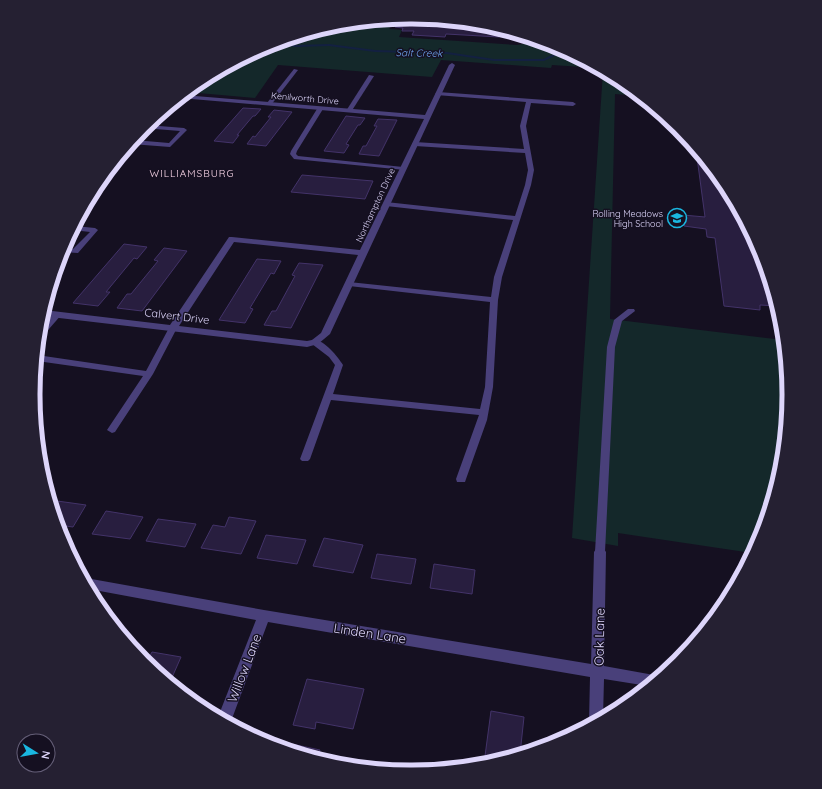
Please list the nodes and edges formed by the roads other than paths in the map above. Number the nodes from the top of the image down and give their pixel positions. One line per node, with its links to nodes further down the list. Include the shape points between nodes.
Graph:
1 (452, 65): 4 (street, Northampton Drive)
2 (296, 70): 7 (lane)
3 (371, 76): 10 (lane)
4 (438, 94): 6 (lane); 11 (street, Northampton Drive)
5 (189, 98): 7 (street, Kenilworth Drive)
6 (529, 100): 8 (lane); 15 (lane, via 523,126)
7 (269, 104): 9 (street, Kenilworth Drive)
8 (574, 104)
9 (320, 108): 10 (street, Kenilworth Drive); 16 (lane, via 294,151 296,158)
10 (349, 111): 11 (street, Kenilworth Drive)
11 (428, 117): 14 (street, Northampton Drive)
12 (155, 128): 13 (lane, via 184,130 170,145)
13 (139, 143)
14 (415, 144): 15 (lane); 16 (street, Northampton Drive)
15 (527, 151): 18 (lane, via 531,170)
16 (403, 169): 17 (street, Northampton Drive)
17 (386, 204): 18 (lane); 21 (street, Northampton Drive)
18 (518, 218): 23 (lane, via 498,278)
19 (80, 229): 20 (lane, via 95,230 75,251)
20 (70, 251)
21 (363, 253): 22 (street, Northampton Drive); 28 (street, via 232,239)
22 (349, 284): 23 (lane); 29 (street, Northampton Drive, via 325,334)
23 (494, 300): 33 (lane, via 489,387)
24 (631, 311): 37 (lane, via 618,320 611,347)
25 (50, 313): 26 (street, Calvert Drive)
26 (58, 314): 27 (lane); 28 (street, Calvert Drive)
27 (47, 326)
28 (173, 328): 29 (street, Calvert Drive); 31 (lane)
29 (311, 343): 32 (lane, via 332,355 339,365)
30 (42, 359): 31 (lane)
31 (149, 374): 34 (lane)
32 (328, 397): 33 (lane); 35 (lane)
33 (484, 412): 36 (lane)
34 (112, 430)
35 (305, 459)
36 (461, 479)
37 (600, 552): 40 (street, Oak Lane)
38 (93, 584): 39 (street, Linden Lane)
39 (264, 616): 40 (street, Linden Lane); 42 (street, Willow Lane)
40 (598, 671): 41 (street, Linden Lane); 43 (street, Oak Lane)
41 (647, 680)
42 (226, 715)
43 (596, 715)

